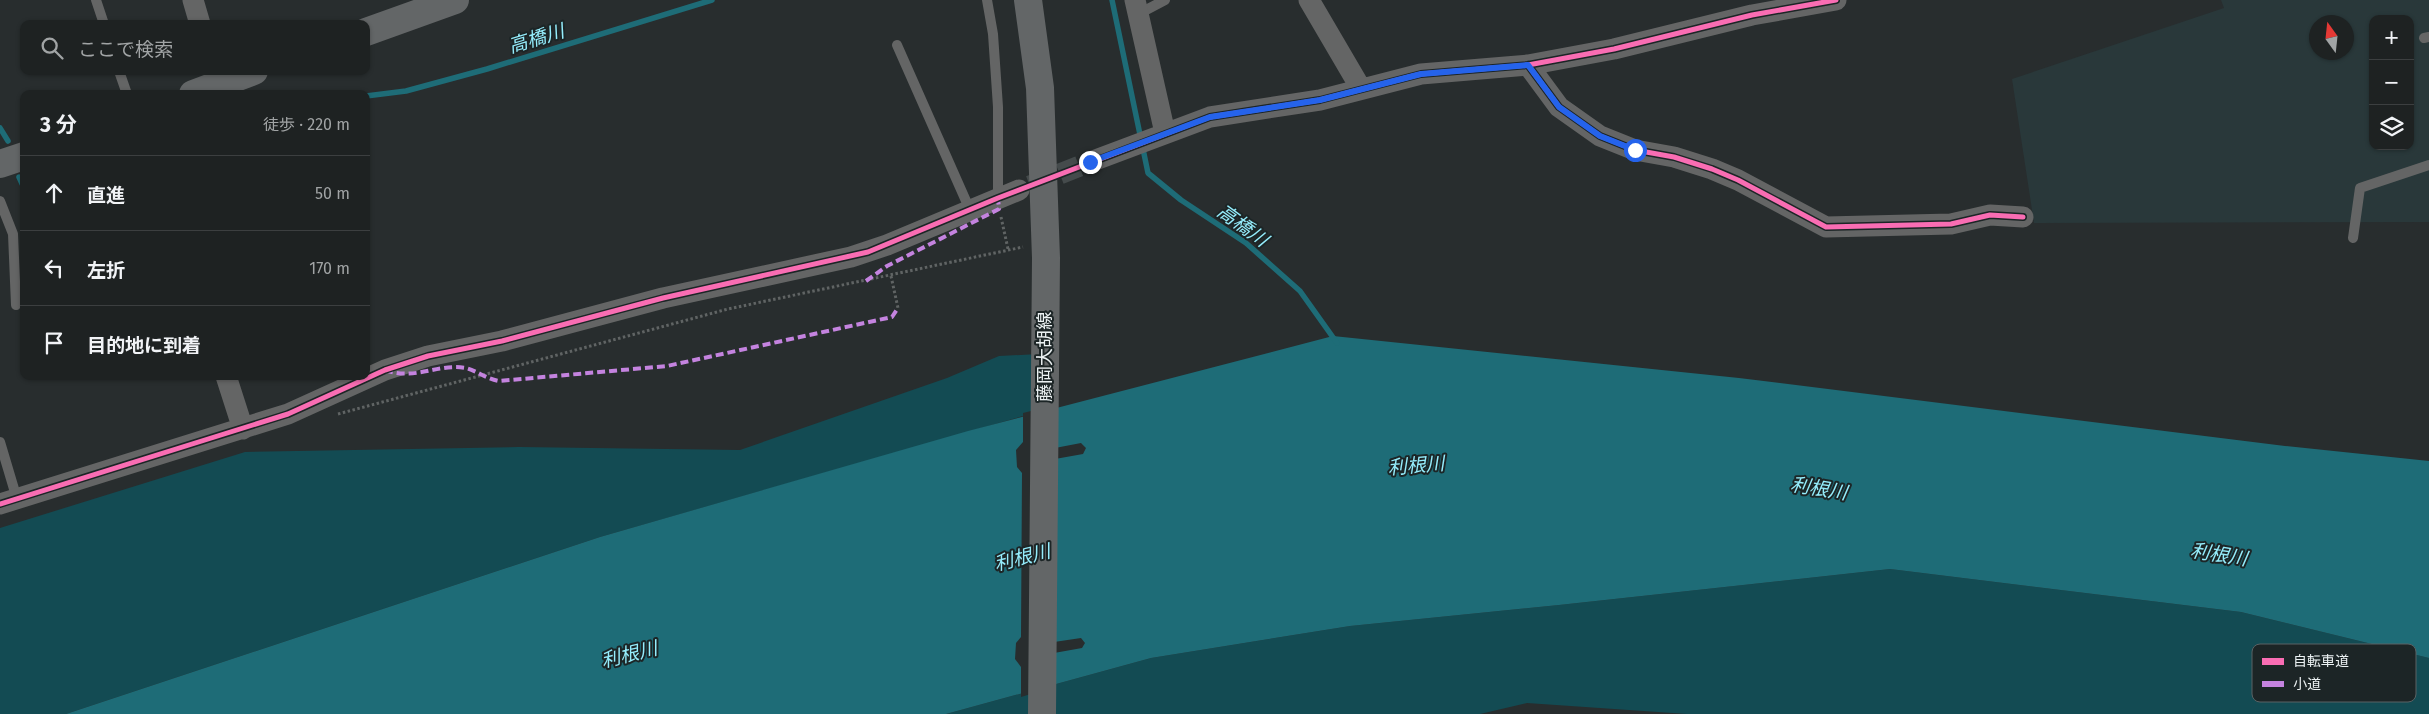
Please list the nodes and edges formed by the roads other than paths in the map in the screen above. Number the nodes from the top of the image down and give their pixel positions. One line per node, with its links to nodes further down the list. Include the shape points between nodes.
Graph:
1 (96, 0): 10 (lane)
2 (193, 0): 11 (street)
3 (455, 0): 12 (main road)
4 (987, 0): 28 (lane, via 998,107)
5 (1028, 0): 39 (main road, 藤岡大胡線, via 1040,88 1037,252)
6 (1165, 0): 9 (lane, via 1146,10)
7 (1309, 0): 18 (street)
8 (1836, 0): 14 (street, via 1752,15 1614,49)
9 (1136, 6): 21 (street)
10 (103, 20)
11 (199, 20)
12 (370, 31)
13 (897, 45): 29 (lane)
14 (1528, 65): 18 (street, via 1421,74); 30 (street, via 1559,107 1600,136 1635,150 1674,158 1738,180 1826,226 1951,224 1990,215)
15 (120, 75): 19 (lane)
16 (232, 75): 17 (main road)
17 (216, 78): 20 (main road)
18 (1360, 88): 21 (street, via 1320,100 1210,117)
19 (125, 90)
20 (199, 90)
21 (1159, 136): 23 (street)
22 (20, 157): 24 (main road)
23 (1090, 162)
24 (0, 164)
25 (2429, 165): 31 (lane, via 2360,188)
26 (1019, 190): 28 (street)
27 (0, 201): 32 (lane, via 13,234)
28 (999, 204): 29 (street)
29 (970, 210): 33 (street, via 851,257 663,298 502,341 428,356)
30 (2023, 217)
31 (2353, 238)
32 (16, 305)
33 (370, 377)
34 (227, 380): 36 (street)
35 (363, 380): 36 (street, via 288,414)
36 (243, 429): 38 (street)
37 (0, 442): 38 (lane)
38 (8, 501)
39 (1042, 714)

